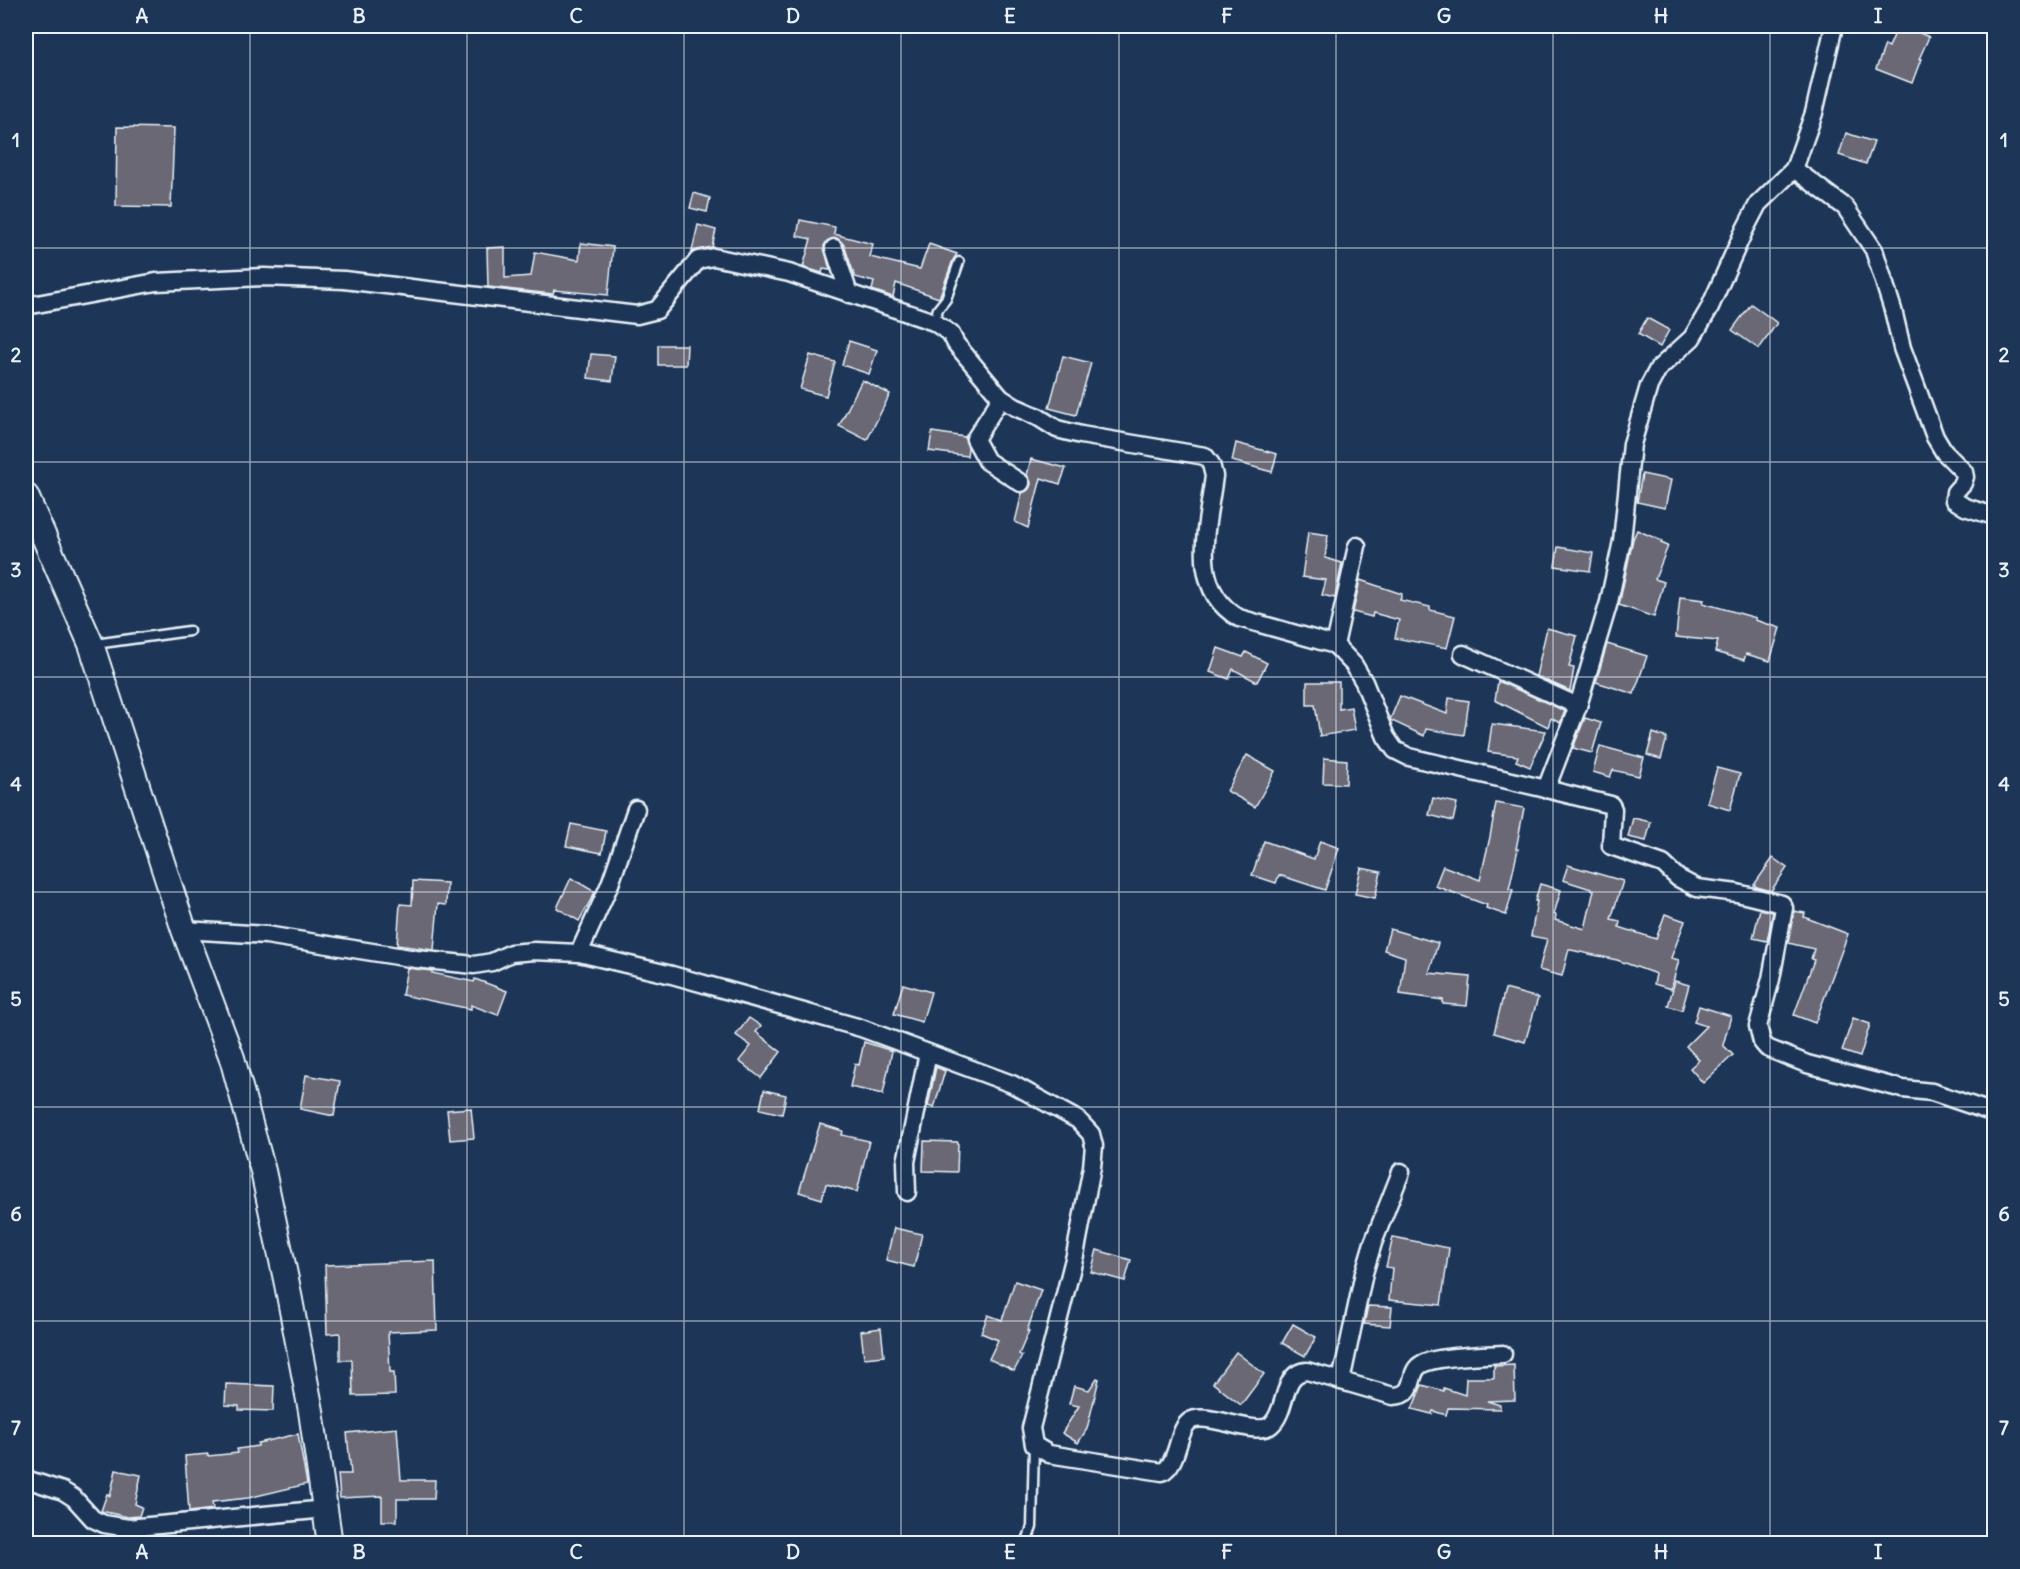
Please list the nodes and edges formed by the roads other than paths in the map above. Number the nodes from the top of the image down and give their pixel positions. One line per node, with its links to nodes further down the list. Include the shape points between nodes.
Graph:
1 (1834, 26): 2 (street, via 1814,113)
2 (1794, 169): 11 (street, via 1845,207 1864,232 1874,250 1905,358 1935,437 1964,472 1954,500); 17 (street, via 1758,204 1692,338 1658,369 1649,386 1632,444 1622,541 1611,592)
3 (834, 248): 5 (street)
4 (959, 262): 7 (lane)
5 (849, 294): 6 (street, via 789,273 714,257 698,260 657,310 637,315 344,279 264,277 156,282); 7 (street)
6 (26, 306)
7 (934, 322): 8 (street, via 951,334)
8 (1001, 398): 9 (street, via 975,439 987,461); 15 (street, via 1057,429 1205,456 1214,476 1204,559 1215,597 1239,618)
9 (1021, 483)
10 (26, 496): 14 (street)
11 (1995, 516)
12 (1357, 546): 15 (street)
13 (189, 631): 14 (lane)
14 (91, 644): 20 (street)
15 (1335, 645): 18 (street, via 1365,682 1395,750 1409,757)
16 (1462, 654): 17 (street)
17 (1578, 706): 18 (street)
18 (1546, 789): 23 (street, via 1611,805 1611,846 1663,864 1686,883 1782,904 1771,979 1758,1026 1767,1048 1807,1064 1903,1089 1932,1092)
19 (636, 809): 21 (street, via 610,884)
20 (184, 930): 21 (street, via 266,935 474,965 512,953); 30 (street, via 232,1058 263,1171 307,1388)
21 (579, 953): 22 (street, via 765,1000 861,1028)
22 (928, 1053): 25 (street, via 906,1162); 28 (street, via 1012,1084 1078,1120 1091,1134 1094,1146 1075,1255 1031,1428)
23 (1995, 1113)
24 (1401, 1172): 27 (street, via 1364,1272)
25 (907, 1191)
26 (1503, 1354): 27 (street, via 1421,1364 1409,1389 1401,1396)
27 (1341, 1381): 28 (street, via 1307,1371 1295,1373 1276,1418 1266,1428 1191,1420 1171,1463 1162,1472 1049,1454)
28 (1035, 1445): 33 (lane, via 1032,1527)
29 (26, 1479): 31 (street, via 74,1498 93,1519)
30 (326, 1509): 31 (street); 32 (street)
31 (132, 1536)
32 (330, 1544)
33 (1026, 1544)

